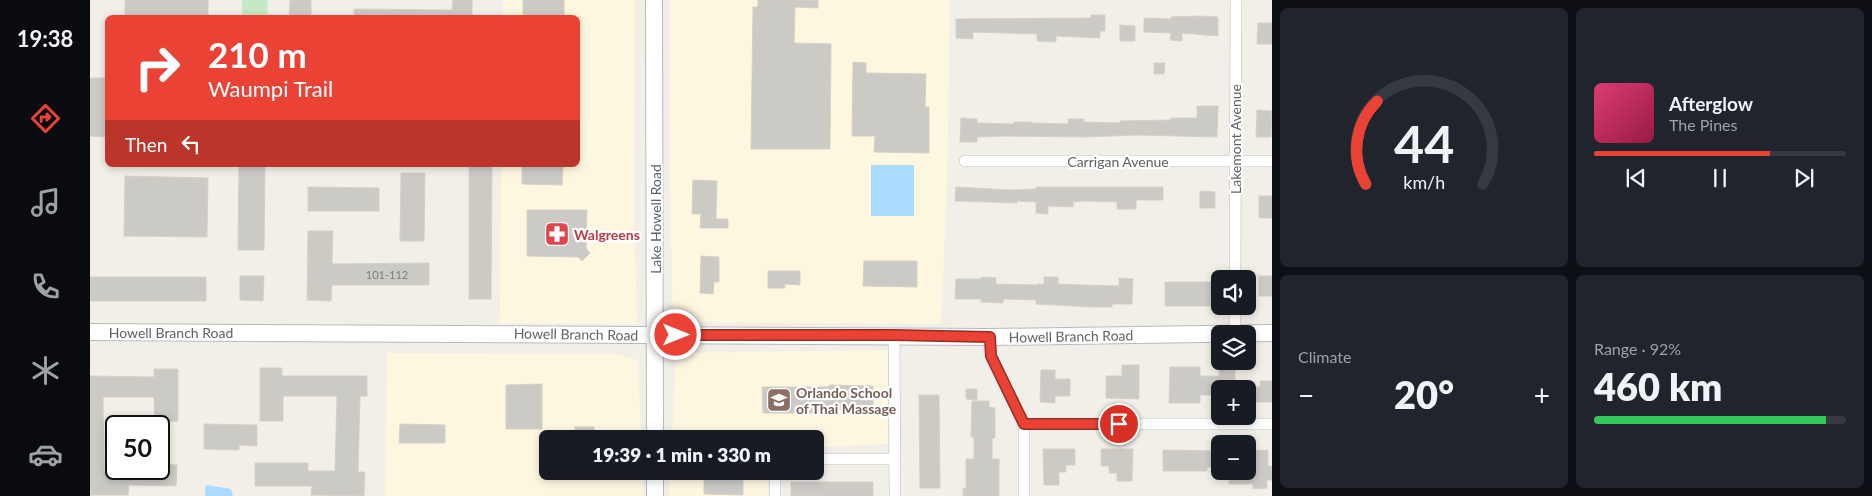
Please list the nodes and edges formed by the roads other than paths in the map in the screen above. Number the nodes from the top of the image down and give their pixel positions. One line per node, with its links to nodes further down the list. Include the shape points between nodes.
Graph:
1 (654, 0): 11 (main road, Lake Howell Road)
2 (1236, 0): 3 (street, Lakemont Avenue)
3 (1235, 160): 4 (street, Carrigan Avenue); 5 (street, Carrigan Avenue); 6 (street, Lakemont Avenue)
4 (965, 161)
5 (1272, 161)
6 (1235, 270)
7 (90, 332): 11 (main road, Howell Branch Road)
8 (1256, 333): 9 (main road, Howell Branch Road)
9 (1272, 333)
10 (1211, 334): 13 (main road, Howell Branch Road)
11 (656, 335): 12 (main road, Howell Branch Road); 16 (main road, Lake Howell Road)
12 (894, 335): 13 (main road, Howell Branch Road); 17 (street)
13 (990, 337): 14 (street, via 991,356)
14 (1024, 424): 15 (street); 24 (street)
15 (1272, 424)
16 (655, 430)
17 (895, 459): 18 (street); 23 (street)
18 (824, 460)
19 (655, 480): 21 (main road)
20 (775, 480): 22 (street)
21 (655, 496)
22 (775, 496)
23 (895, 496)
24 (1024, 496)

